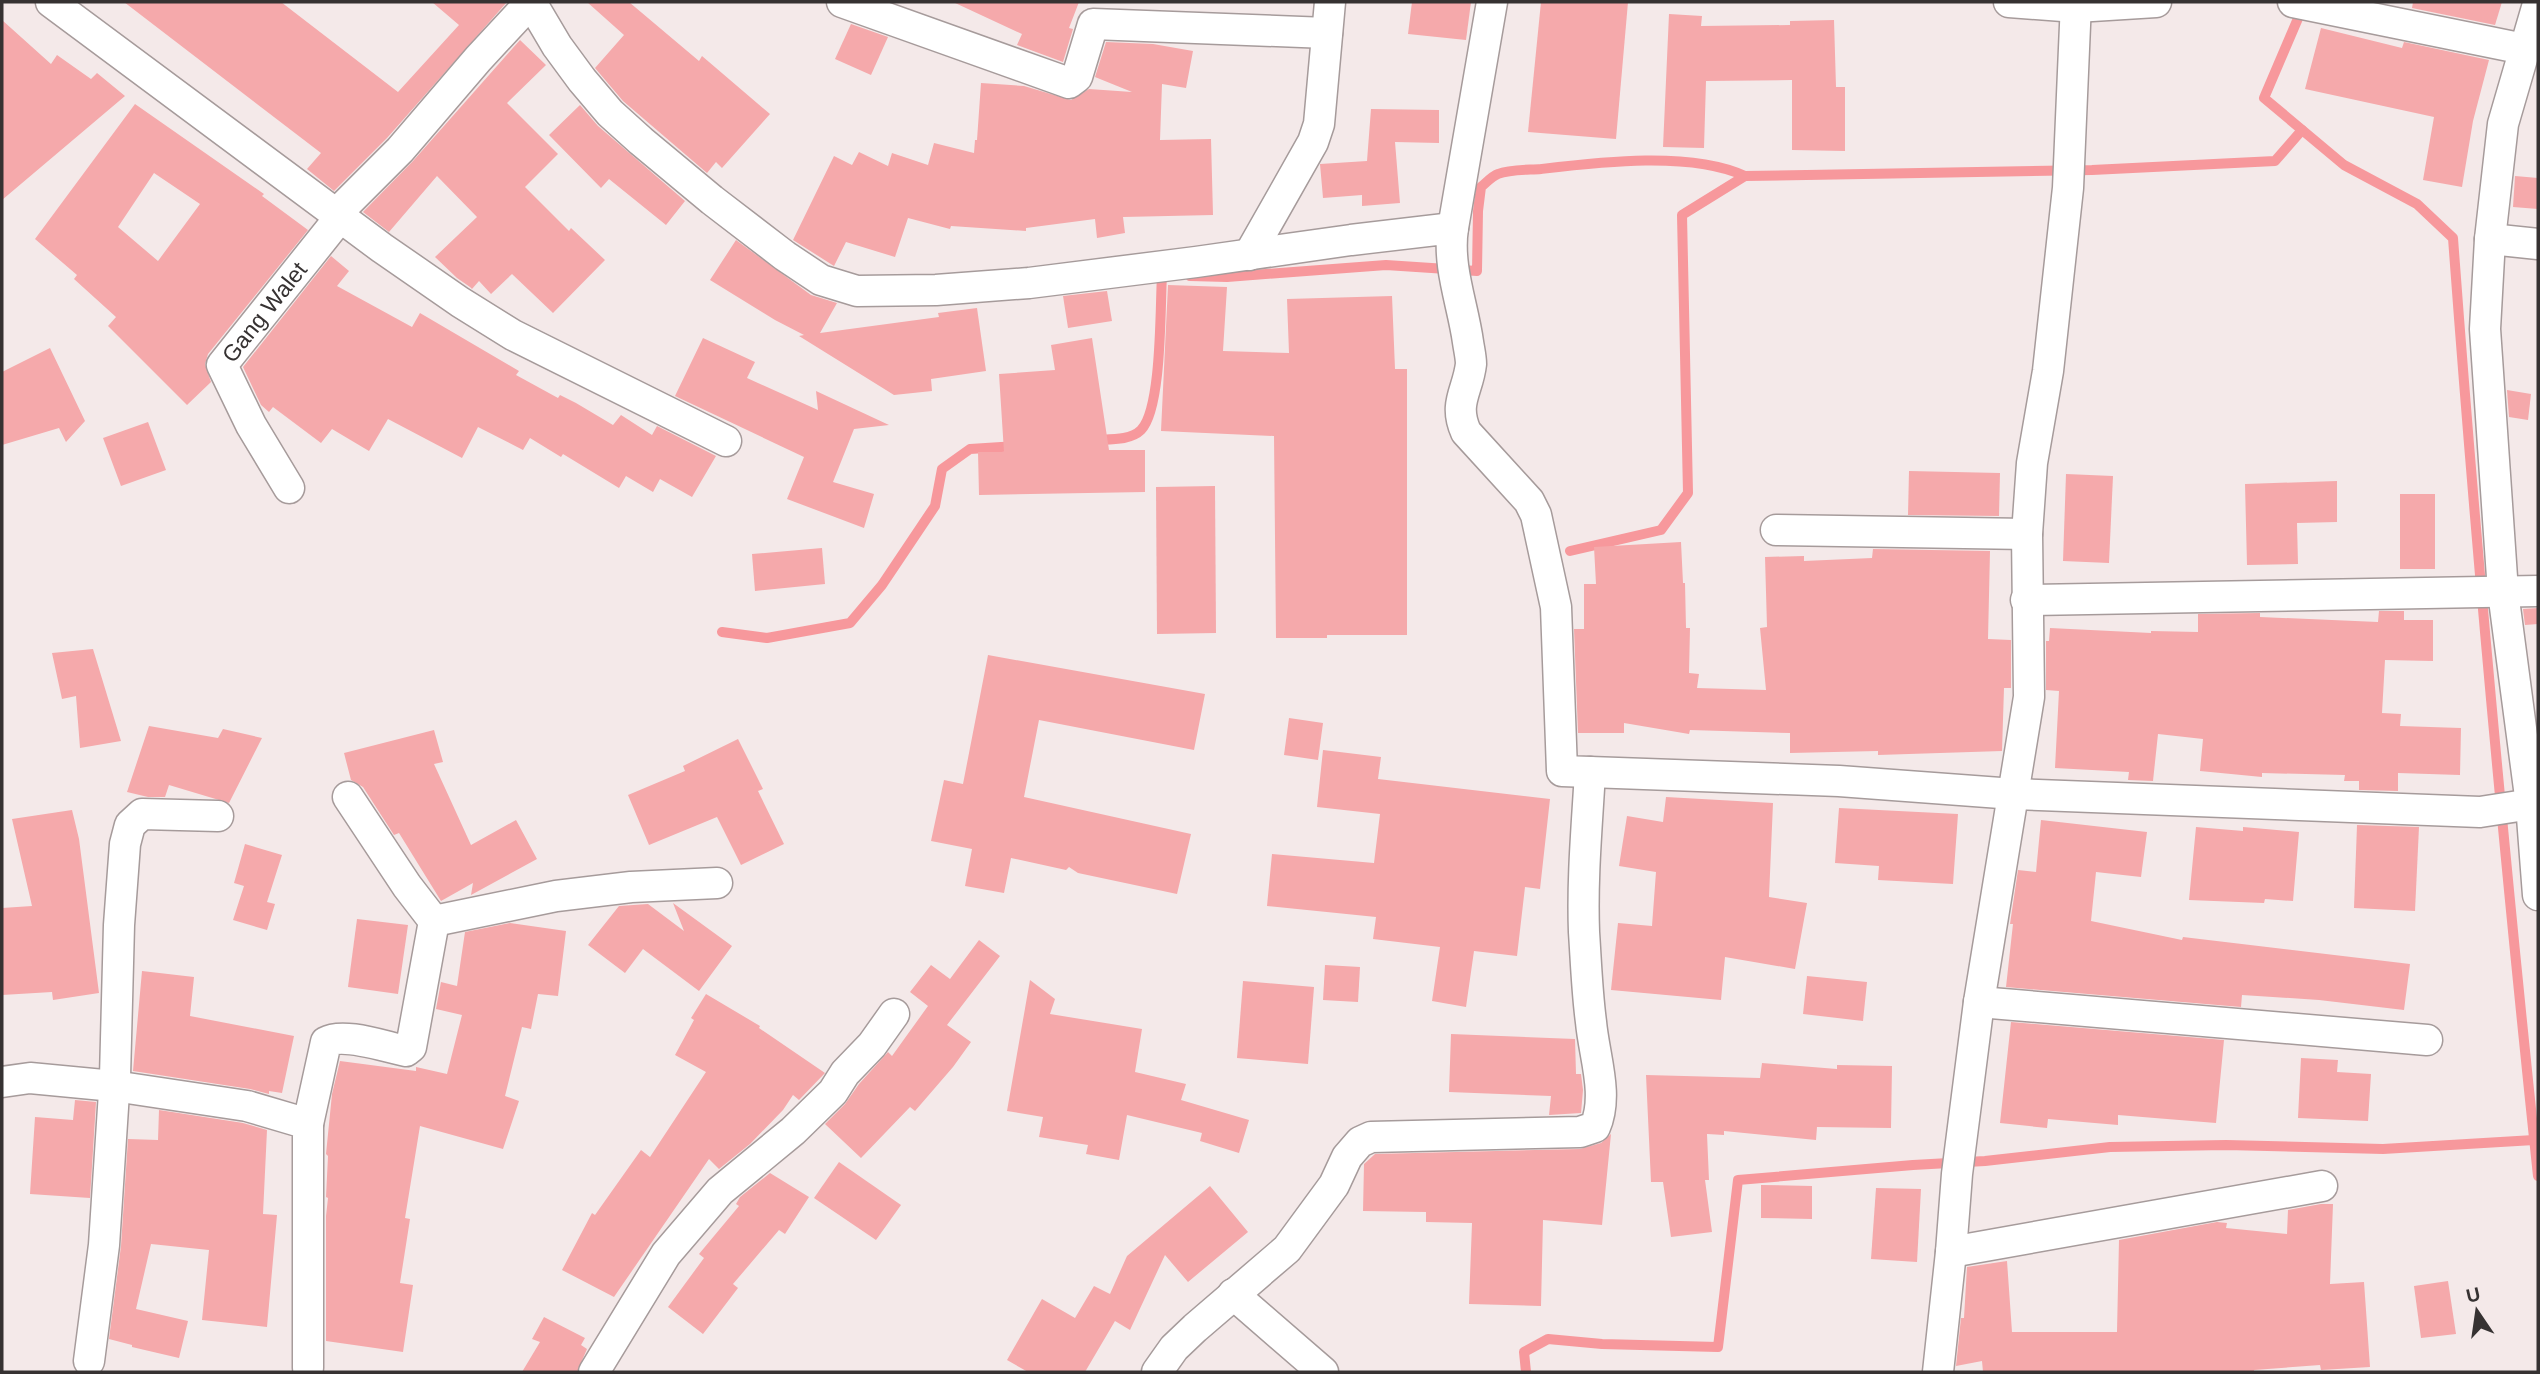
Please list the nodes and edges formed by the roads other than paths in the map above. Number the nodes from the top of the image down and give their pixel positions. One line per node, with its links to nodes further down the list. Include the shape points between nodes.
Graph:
1 (51, 2): 13 (street)
2 (842, 2): 10 (street, via 1069,83 1077,77)
3 (1330, 2): 11 (street)
4 (1492, 2): 14 (street)
5 (2010, 2): 8 (street)
6 (2156, 2): 8 (street)
7 (2293, 2): 12 (street)
8 (2076, 4): 21 (street, via 2068,188)
9 (2538, 4): 12 (street)
10 (1096, 13): 11 (street)
11 (1327, 33): 17 (street, via 1319,124 1313,142)
12 (2525, 49): 15 (street, via 2503,124)
13 (339, 214): 17 (street, via 531,2 557,46 610,113 712,200 821,280 857,291 936,290); 18 (street, via 513,335); 19 (street, Gang Walet, via 222,365)
14 (1452, 234): 17 (street, via 1351,240); 25 (street, via 1457,293 1471,363 1460,404 1461,421 1536,514 1556,607 1562,771)
15 (2490, 239): 16 (street); 22 (street, via 2485,329)
16 (2538, 244)
17 (1249, 255)
18 (726, 441)
19 (289, 488)
20 (1776, 530): 21 (street)
21 (2027, 534): 24 (street)
22 (2499, 592): 23 (street); 24 (street); 28 (street)
23 (2538, 592)
24 (2026, 600): 26 (street, via 2029,697)
25 (1590, 772): 26 (street, via 1839,781); 41 (street, via 1584,929 1601,1093 1595,1127 1580,1132 1371,1137 1360,1142 1287,1249)
26 (2014, 794): 28 (street, via 2480,812); 33 (street)
27 (348, 797): 32 (street)
28 (2529, 804): 31 (street)
29 (218, 816): 37 (street, via 142,814 130,825 119,925)
30 (717, 883): 32 (street, via 556,896)
31 (2538, 895)
32 (434, 921): 38 (street, via 411,1046 406,1051 344,1038 326,1042)
33 (1979, 1002): 35 (street); 40 (street)
34 (894, 1014): 44 (street, via 833,1092 720,1191 666,1254)
35 (2427, 1040)
36 (2, 1082): 37 (street, via 30,1078)
37 (114, 1086): 38 (street, via 247,1106); 42 (street, via 104,1245)
38 (309, 1124): 43 (street)
39 (2322, 1186): 40 (street)
40 (1951, 1252): 47 (street)
41 (1233, 1294): 45 (street, via 1181,1342); 46 (street)
42 (89, 1361)
43 (308, 1368)
44 (594, 1372)
45 (1157, 1372)
46 (1323, 1372)
47 (1938, 1372)

